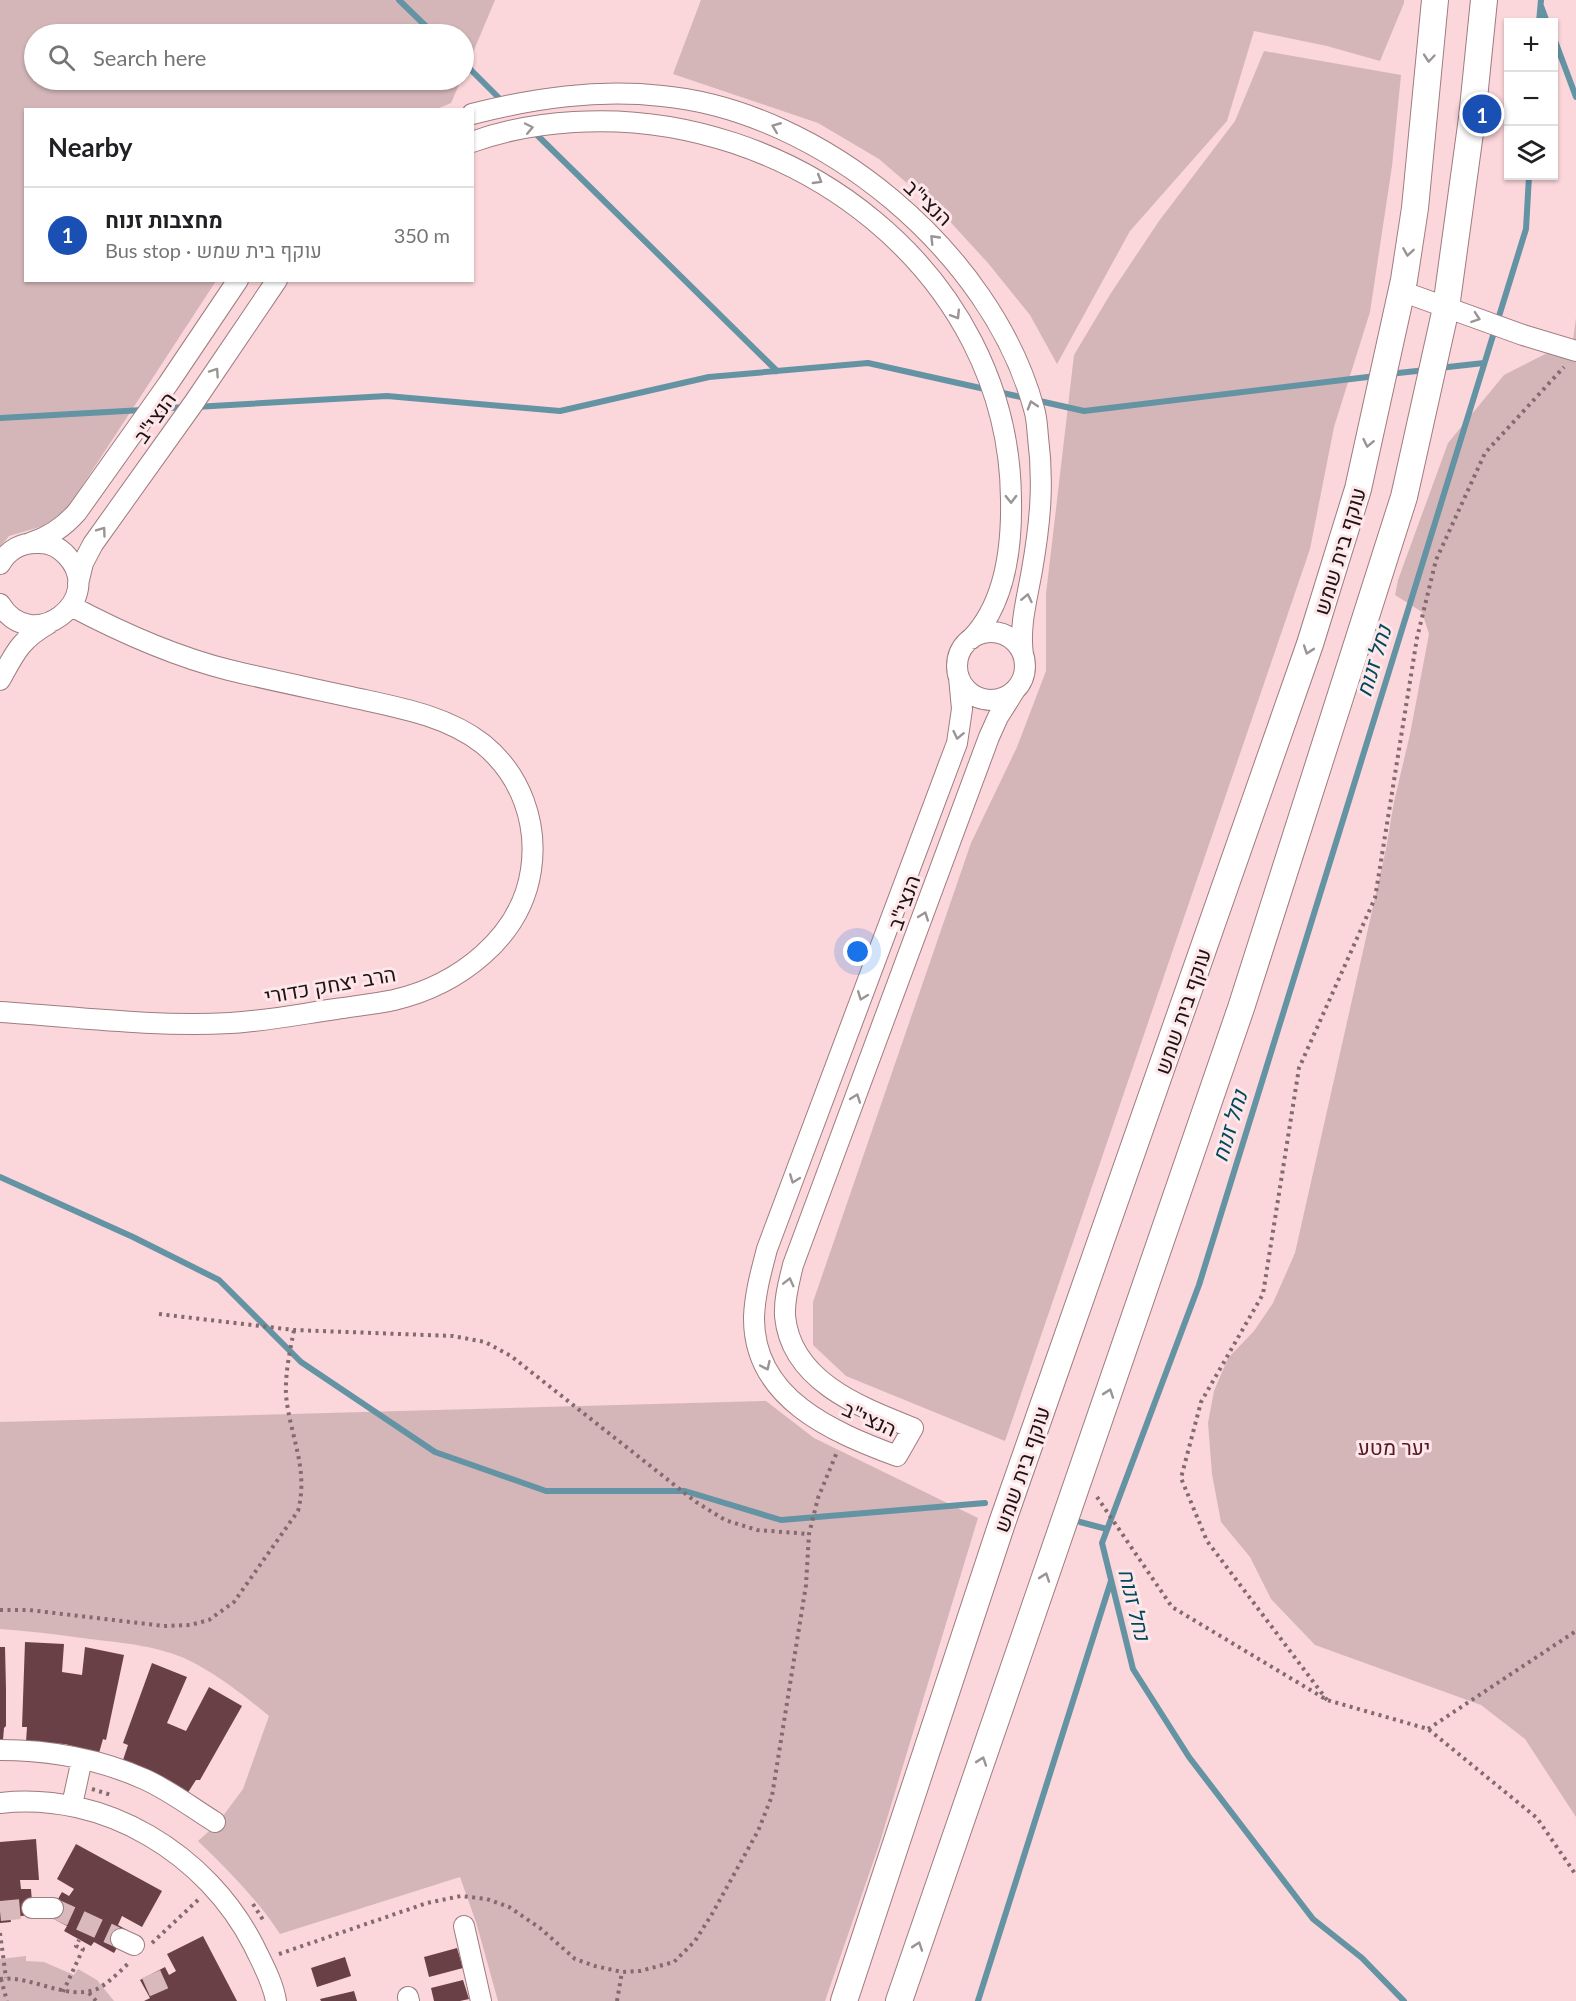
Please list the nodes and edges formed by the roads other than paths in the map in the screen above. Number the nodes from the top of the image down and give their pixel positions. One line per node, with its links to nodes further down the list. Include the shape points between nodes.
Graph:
1 (1435, 0): 7 (main road, עוקף בית שמש, one-way to 7, via 1415,208)
2 (1485, 0): 8 (main road)
3 (474, 114): 17 (street, הנצי"ב, one-way to 3, via 1022,624 1042,503 1035,410 997,321 936,240 858,173 783,130 725,108 664,96 600,93 537,99)
4 (474, 141): 16 (street, one-way to 16, via 546,124 606,120 666,125 725,138 817,179 853,203 922,267 952,307 977,351 997,399 1008,453 1011,510 1003,580 986,621)
5 (237, 282): 10 (street, הנצי"ב, via 77,512 59,530)
6 (276, 282): 12 (street, הנצי"ב, one-way to 6, via 82,563 93,544)
7 (1401, 291): 8 (street); 32 (main road, עוקף בית שמש, one-way to 32, via 1358,489 1310,644 1002,1523)
8 (1446, 308): 9 (street, one-way to 9); 33 (main road, one-way to 8, via 1241,1008 1404,497)
9 (1572, 357)
10 (30, 543): 11 (street, הנצי"ב, via 12,550); 12 (street, via 61,550 73,565)
11 (0, 564)
12 (78, 584): 14 (street, הנצי"ב)
13 (0, 604): 15 (street, via 23,623)
14 (71, 606): 15 (street); 21 (street, הרב יצחק כדורי, via 135,638 188,658 442,720 483,744 512,775 529,811 535,848 529,887 512,923 484,955 445,982 396,999 233,1023 166,1023)
15 (50, 623): 19 (street, via 26,638)
16 (971, 639): 17 (street, via 985,633 1001,634 1015,642); 18 (street, via 959,656)
17 (1023, 656): 20 (street, via 1024,672)
18 (959, 677): 20 (street, via 967,690 985,699 1001,698); 20 (street, הנצי"ב, one-way to 20, via 962,709 957,743 767,1249 754,1318 766,1369 780,1389 798,1406 844,1435 897,1456 913,1428 840,1394 807,1368 788,1334 787,1291 793,1265 989,737)
19 (0, 680)
20 (1015, 690)
21 (0, 1011)
22 (0, 1750): 23 (street, via 46,1752)
23 (82, 1759): 25 (street); 26 (street, via 144,1779)
24 (0, 1803): 25 (street, via 43,1801)
25 (72, 1805): 30 (street, via 120,1820 183,1859 242,1923)
26 (215, 1822)
27 (32, 1908): 28 (street)
28 (53, 1908)
29 (464, 1926): 31 (street)
30 (276, 2001)
31 (482, 2001)
32 (844, 2001)
33 (899, 2001)

